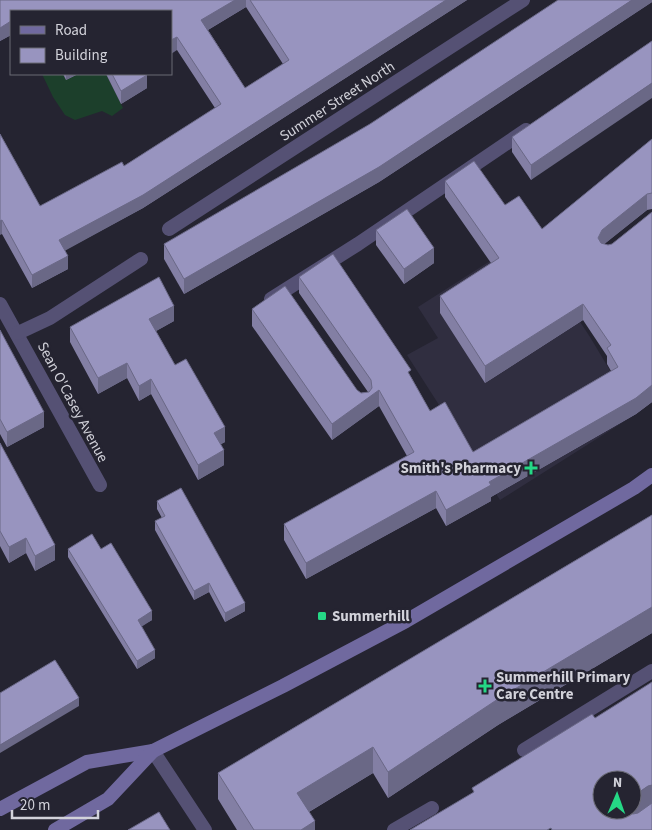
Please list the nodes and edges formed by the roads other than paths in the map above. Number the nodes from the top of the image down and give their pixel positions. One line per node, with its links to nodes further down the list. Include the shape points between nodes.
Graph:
1 (523, 0): 3 (street, Summer Street North)
2 (538, 121): 5 (street, via 358,244)
3 (169, 229)
4 (141, 259): 9 (street, Sean O'Casey Avenue, via 50,318)
5 (286, 288): 7 (street); 8 (street)
6 (0, 304): 9 (street, Sean O'Casey Avenue)
7 (297, 304)
8 (258, 308)
9 (18, 334): 11 (street, Sean O'Casey Avenue)
10 (652, 475): 14 (main road, via 406,621)
11 (100, 485)
12 (652, 671): 13 (street)
13 (524, 750)
14 (153, 751): 16 (main road, via 87,762); 17 (main road, via 108,799); 18 (street)
15 (432, 808): 19 (street)
16 (0, 809)
17 (55, 830)
18 (205, 830)
19 (394, 830)

